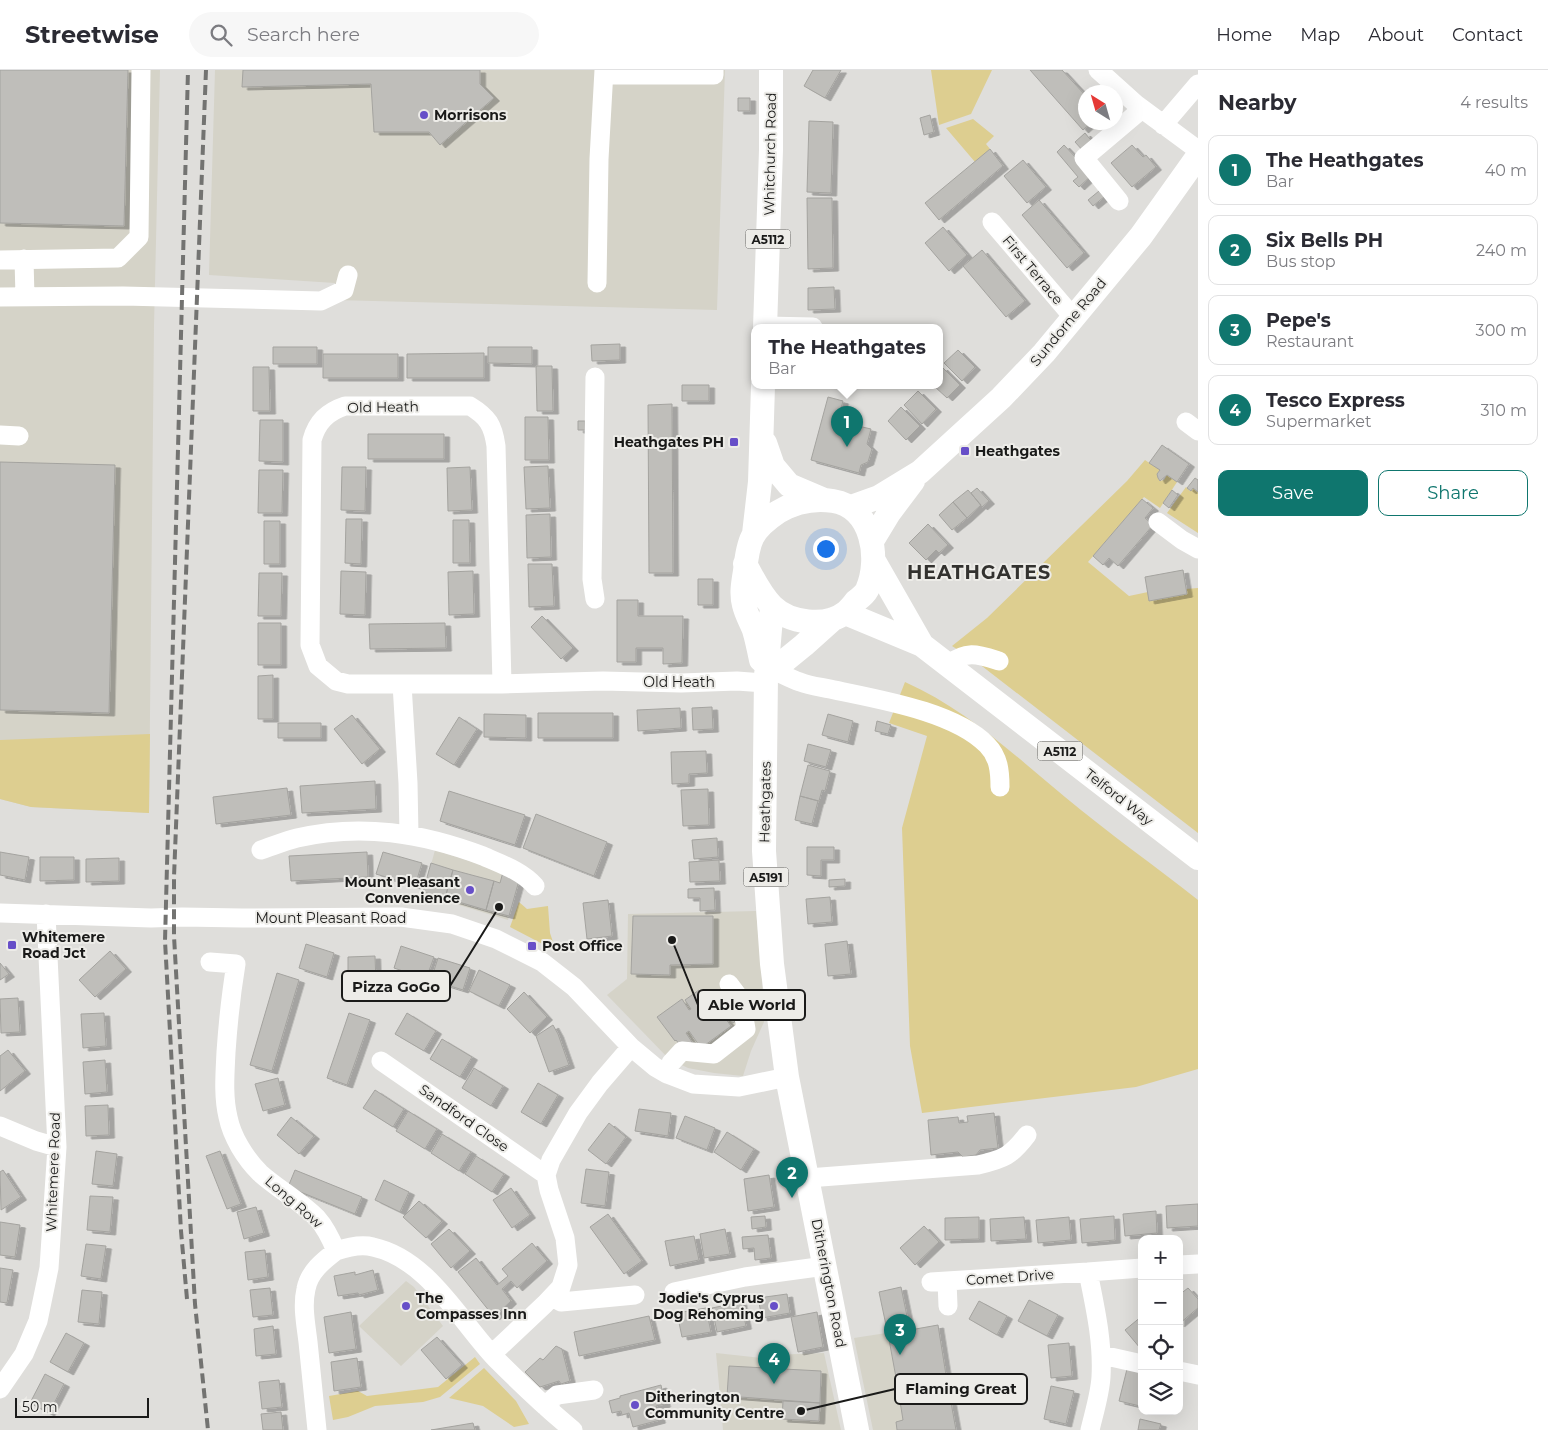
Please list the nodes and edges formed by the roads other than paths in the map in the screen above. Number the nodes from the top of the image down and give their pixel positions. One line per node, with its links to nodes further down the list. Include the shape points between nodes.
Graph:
1 (141, 70): 13 (street, via 139,237 118,258)
2 (714, 70): 5 (street, via 714,75)
3 (771, 70): 20 (main road, Whitchurch Road / A5112)
4 (1098, 70): 7 (street)
5 (604, 73): 16 (street)
6 (1198, 84): 8 (street)
7 (1142, 109): 8 (street); 11 (street, via 1084,158)
8 (1163, 126): 9 (street)
9 (1198, 150)
10 (1198, 156): 19 (main road, Sundorne Road, via 1141,236)
11 (1119, 200)
12 (992, 222): 19 (street, First Terrace)
13 (24, 259): 14 (street); 18 (street)
14 (0, 260)
15 (348, 275): 18 (street, via 344,290 321,301)
16 (597, 283)
17 (0, 297): 18 (street)
18 (25, 297)
19 (1074, 318): 26 (main road, Sundorne Road, via 1001,398)
20 (765, 324)
21 (595, 377): 34 (street, via 592,579)
22 (763, 389): 24 (main road)
23 (0, 435): 25 (street)
24 (762, 435): 27 (main road, via 773,466 789,485); 30 (main road)
25 (19, 436)
26 (920, 472): 28 (main road, Sundorne Road, via 878,497); 32 (main road, Sundorne Road, via 888,513)
27 (822, 500): 28 (main road); 30 (main road, via 789,506 764,521)
28 (851, 507): 32 (main road, A5112, via 866,525)
29 (1158, 522): 31 (street)
30 (754, 534): 33 (main road, via 747,548)
31 (1198, 549)
32 (873, 551): 36 (main road, via 866,591); 37 (main road, Telford Way / A5112)
33 (745, 564): 35 (main road, A5112); 40 (main road, A5191, via 744,605)
34 (595, 599)
35 (772, 606): 36 (main road, A5112, via 790,618 812,622); 40 (main road, Heathgates / A5191)
36 (839, 616): 37 (main road, Telford Way / A5112); 40 (main road)
37 (922, 645): 39 (main road, Telford Way / A5112)
38 (999, 661): 39 (street, via 977,654 958,656)
39 (947, 665): 46 (main road, Telford Way / A5112)
40 (768, 676): 42 (street, Old Heath, via 738,681 680,683); 43 (street, Old Heath, via 896,704 956,725 976,735 988,746 998,762); 55 (main road, Heathgates / A5191, via 764,850 772,964)
41 (402, 684): 42 (street, Old Heath); 42 (street, Old Heath, via 336,681 318,666 310,645 312,440 320,422 345,406 470,406 490,423 496,446); 44 (street)
42 (502, 684)
43 (1000, 787)
44 (408, 834): 45 (street, via 375,830 329,833 296,838); 47 (street, via 437,840 500,863 528,878)
45 (261, 850)
46 (1198, 858)
47 (535, 886)
48 (0, 913): 49 (street, Mount Pleasant Road)
49 (46, 914): 52 (street, Mount Pleasant Road, via 152,918 400,917 452,924 496,939 542,962 574,987); 58 (street, Whitemere Road)
50 (210, 962): 61 (street, Long Row, via 236,964 225,1075 228,1118 235,1138 259,1172 317,1218)
51 (730, 984): 54 (street, via 741,1000 746,1028 714,1054 682,1051)
52 (631, 1047): 54 (street, Mount Pleasant Road); 59 (street, via 578,1113)
53 (382, 1061): 59 (street, Sandford Close)
54 (667, 1074): 55 (street, Mount Pleasant Road, via 693,1084 739,1087)
55 (787, 1078): 60 (main road, Ditherington Road / A5191)
56 (0, 1126): 58 (street)
57 (1027, 1135): 60 (street, via 1016,1150 1000,1159 978,1164)
58 (57, 1146): 76 (street, Whitemere Road, via 49,1268 38,1321 24,1354)
59 (546, 1175): 69 (street, via 565,1238 568,1265 561,1287)
60 (808, 1178): 64 (main road, Ditherington Road / A5191)
61 (336, 1251): 71 (street, via 353,1246 372,1246 410,1262); 79 (street, via 323,1261 306,1288 306,1328)
62 (1198, 1264): 63 (street)
63 (1183, 1265)
64 (825, 1266): 67 (street, via 745,1277); 81 (main road, Ditherington Road / A5191)
65 (1138, 1268): 66 (street, Comet Drive)
66 (1088, 1272): 70 (street, Comet Drive, via 939,1282); 72 (street)
67 (674, 1292)
68 (636, 1295): 69 (street, via 561,1302)
69 (552, 1297): 71 (street)
70 (948, 1306)
71 (492, 1354): 78 (street)
72 (1102, 1355): 73 (street); 82 (street, via 1101,1379)
73 (1138, 1363)
74 (1183, 1372): 75 (street)
75 (1198, 1375)
76 (0, 1389)
77 (594, 1390): 78 (street, via 557,1395)
78 (551, 1418): 80 (street)
79 (317, 1430)
80 (574, 1430)
81 (857, 1430)
82 (1090, 1430)

